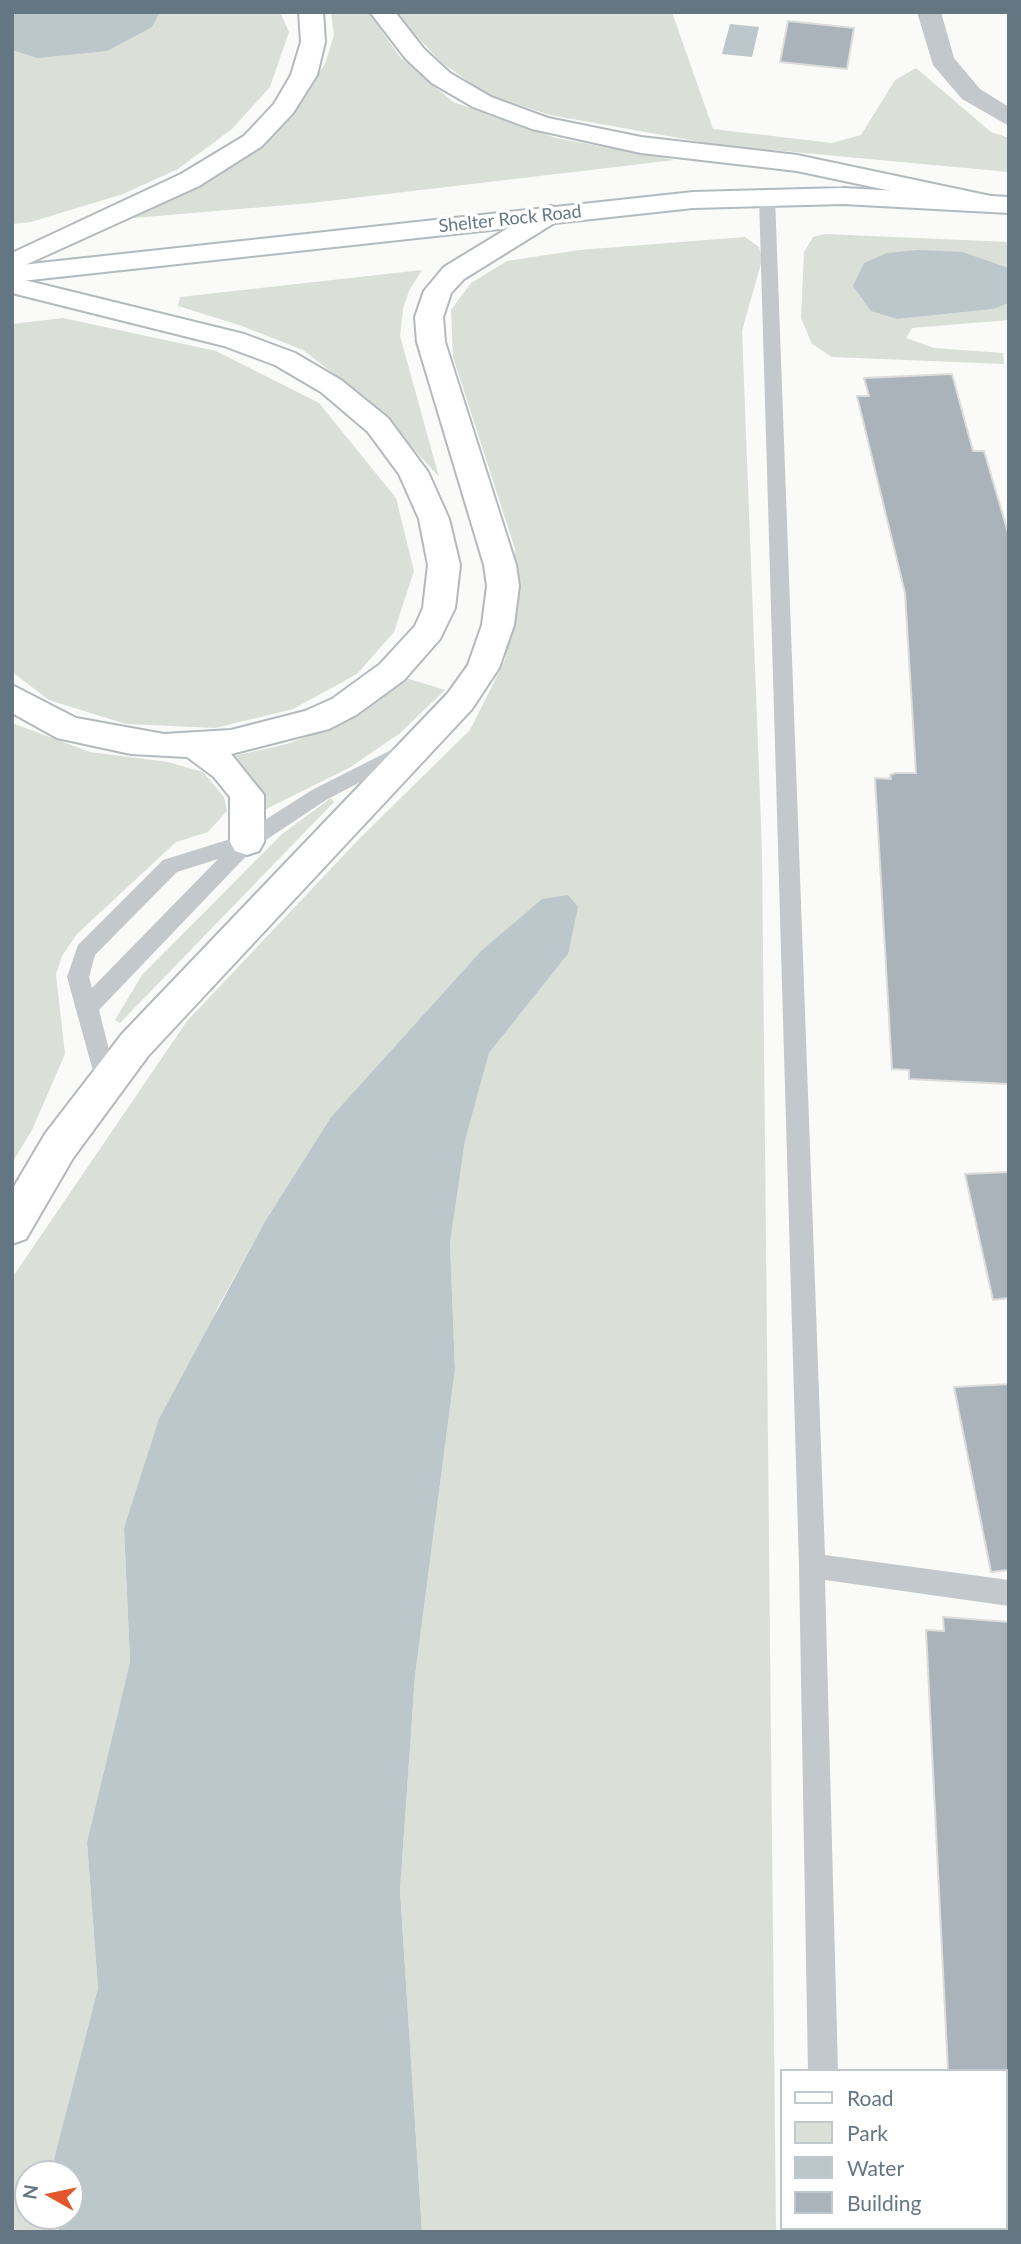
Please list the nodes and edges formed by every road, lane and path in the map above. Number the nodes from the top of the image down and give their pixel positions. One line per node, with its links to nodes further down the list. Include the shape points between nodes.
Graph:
1 (311, 12): 8 (main road, via 313,43 304,75 284,108 253,141 190,180)
2 (382, 12): 6 (main road, via 441,78 482,102 541,124 607,140 797,163)
3 (929, 12): 4 (street, via 942,60 971,94)
4 (1009, 118)
5 (767, 197): 6 (main road, Shelter Rock Road); 7 (main road, Shelter Rock Road); 18 (lane)
6 (998, 204)
7 (550, 214): 9 (main road, Shelter Rock Road); 12 (main road, via 464,264 446,279 432,303 431,342 496,546 503,586 493,644 483,667 460,701)
8 (12, 263)
9 (12, 274)
10 (12, 285): 13 (main road, via 206,332 285,359 331,386 378,425 412,472 434,519 444,565 439,608 429,631 393,672 362,696 317,720 255,738)
11 (12, 697): 13 (main road, via 42,717 99,737 163,746)
12 (421, 742): 14 (lane, via 319,795); 16 (main road, via 165,1011)
13 (194, 745): 14 (main road, via 226,768 247,794)
14 (247, 842): 15 (lane); 15 (lane, via 170,866 86,951 78,977)
15 (88, 1008): 16 (lane)
16 (106, 1082): 17 (main road, via 59,1146)
17 (12, 1227)
18 (812, 1566): 19 (lane); 20 (lane)
19 (1009, 1593)
20 (823, 2069)

